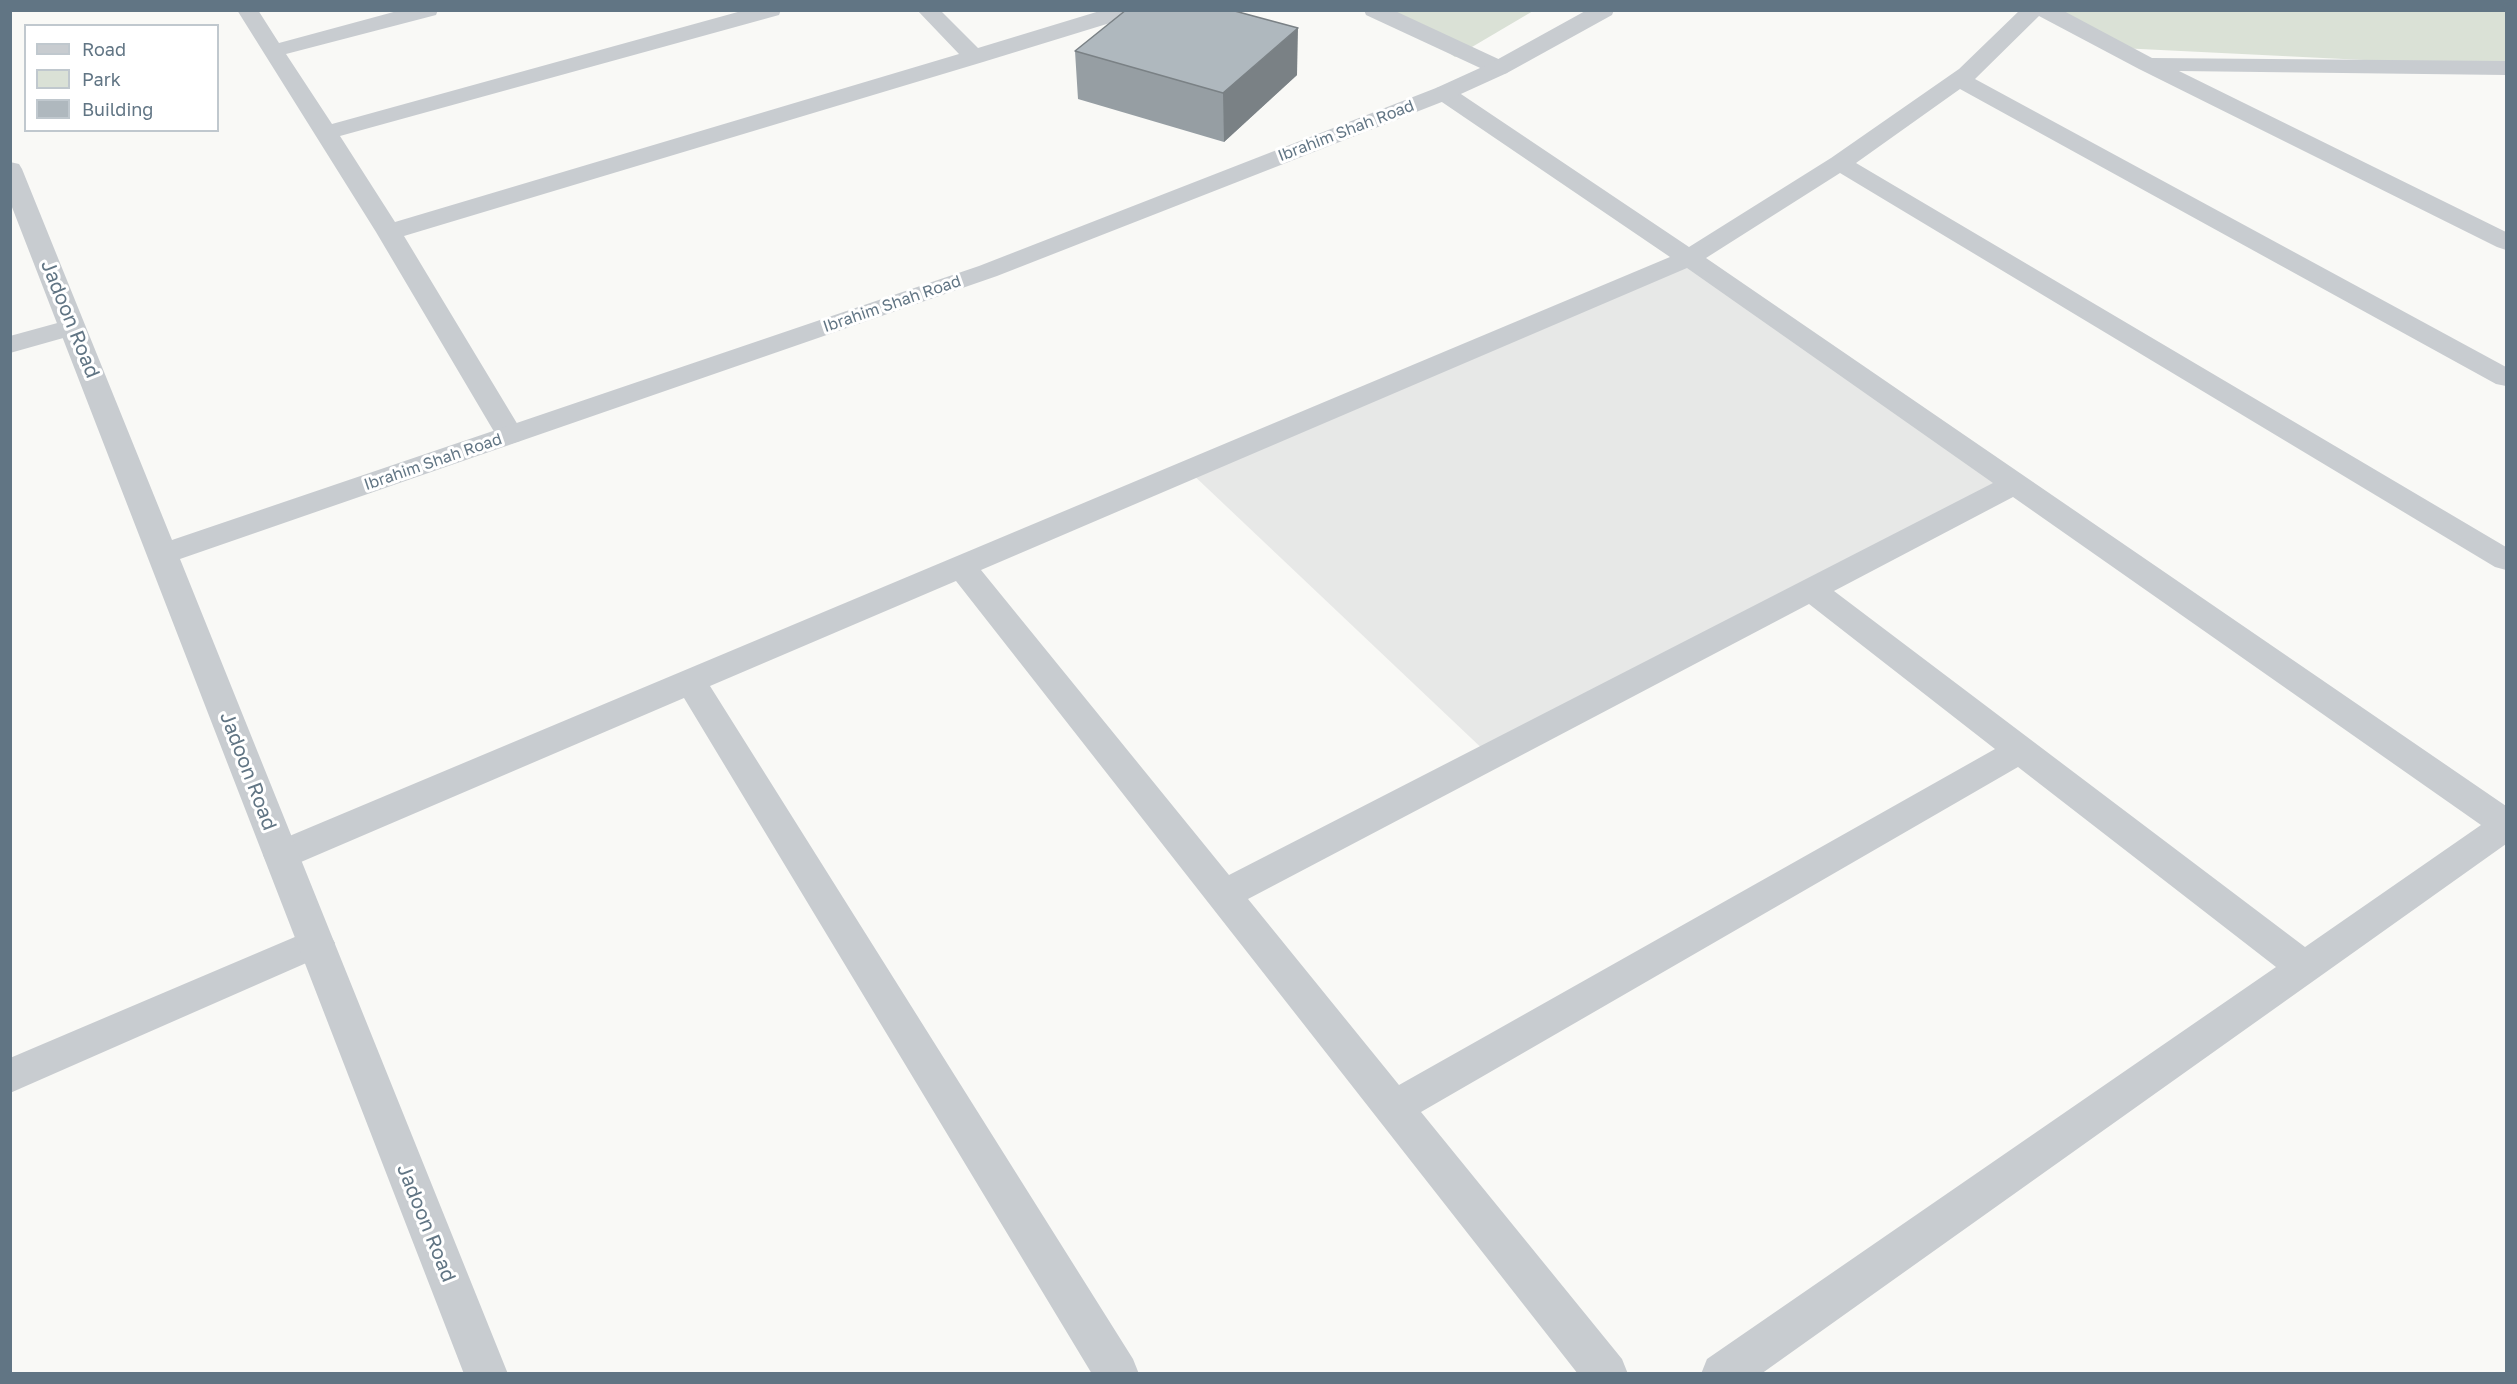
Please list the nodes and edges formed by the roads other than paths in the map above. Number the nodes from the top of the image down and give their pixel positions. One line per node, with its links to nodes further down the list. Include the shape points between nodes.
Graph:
1 (247, 10): 10 (street)
2 (428, 10): 10 (street)
3 (771, 10): 17 (street)
4 (927, 10): 11 (street)
5 (1128, 10): 11 (street)
6 (1374, 10): 13 (street)
7 (1604, 10): 13 (street, Ibrahim Shah Road)
8 (2033, 10): 15 (street)
9 (2045, 10): 12 (street)
10 (273, 51): 17 (street)
11 (975, 57): 20 (street)
12 (2147, 64): 14 (street); 21 (street)
13 (1499, 68): 16 (street, Ibrahim Shah Road)
14 (2506, 68)
15 (1959, 80): 18 (street); 25 (street)
16 (1444, 93): 22 (street); 26 (street, Ibrahim Shah Road, via 988,271)
17 (325, 133): 20 (street)
18 (1840, 163): 22 (street); 29 (street)
19 (10, 169): 23 (street, Jadoon Road)
20 (388, 232): 26 (street)
21 (2506, 242)
22 (1689, 258): 27 (street); 30 (street)
23 (72, 327): 24 (street); 28 (street, Jadoon Road)
24 (10, 345)
25 (2506, 378)
26 (510, 435): 28 (street, Ibrahim Shah Road)
27 (2015, 484): 31 (street); 34 (street)
28 (163, 554): 35 (street, Jadoon Road)
29 (2506, 560)
30 (961, 566): 32 (street); 36 (street)
31 (1810, 590): 33 (street); 36 (street)
32 (690, 681): 35 (street); 42 (street)
33 (2020, 750): 38 (street); 40 (street)
34 (2506, 825): 38 (street)
35 (281, 855): 37 (street, Jadoon Road)
36 (1223, 895): 40 (street)
37 (316, 943): 39 (street); 41 (street, Jadoon Road)
38 (2304, 967): 44 (street)
39 (10, 1076)
40 (1394, 1108): 43 (street)
41 (486, 1374)
42 (1117, 1374)
43 (1606, 1374)
44 (1723, 1374)

